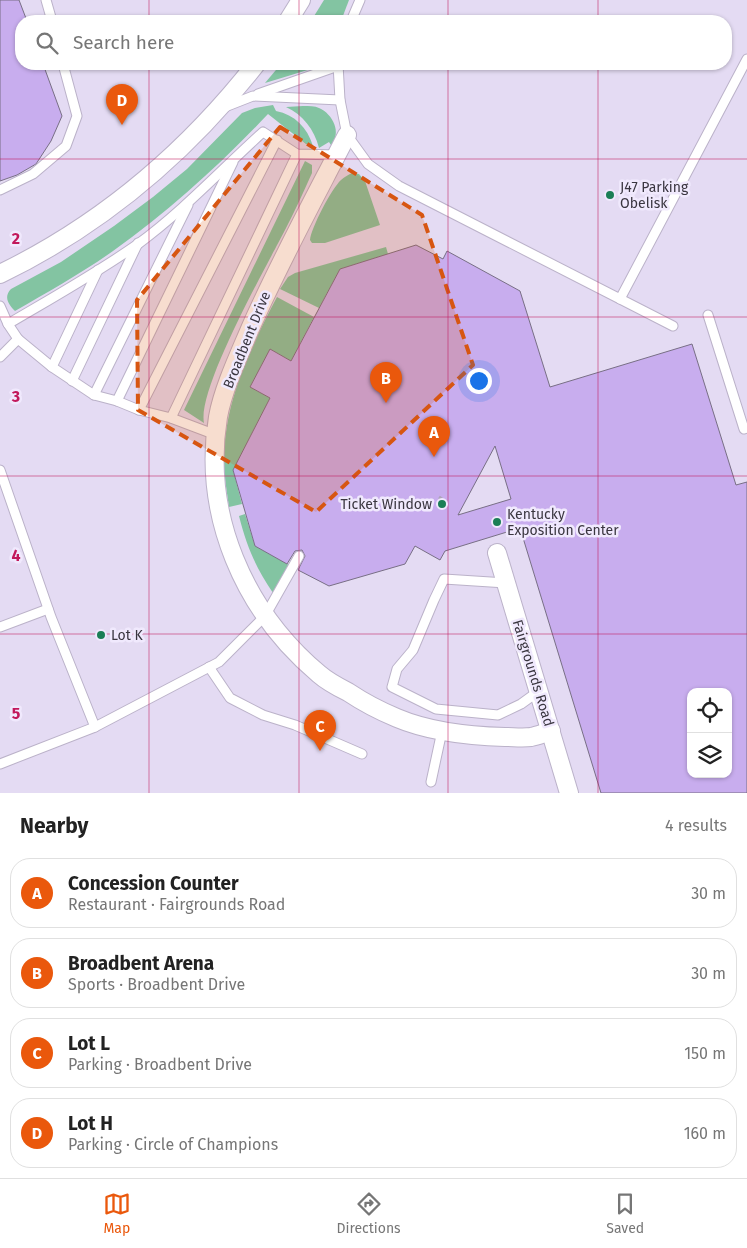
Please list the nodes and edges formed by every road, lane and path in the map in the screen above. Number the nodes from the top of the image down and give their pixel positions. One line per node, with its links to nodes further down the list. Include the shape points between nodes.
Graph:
1 (46, 0): 4 (lane)
2 (301, 0): 5 (street)
3 (360, 0): 6 (lane)
4 (50, 15)
5 (292, 15)
6 (354, 15)
7 (747, 59): 25 (lane)
8 (65, 70): 20 (lane, via 77,116 66,146 34,174)
9 (251, 70): 14 (street)
10 (324, 70): 12 (lane)
11 (338, 70): 13 (lane)
12 (253, 96): 13 (lane); 14 (lane)
13 (340, 100): 15 (lane)
14 (218, 109): 24 (street, via 127,195 93,220)
15 (347, 135): 18 (street, Broadbent Drive); 25 (lane, via 368,164 399,186)
16 (277, 140): 17 (lane); 19 (lane, via 263,132); 36 (lane)
17 (297, 154): 18 (lane); 37 (lane)
18 (337, 155): 39 (street, Broadbent Drive, via 268,288 235,363 218,415)
19 (235, 157): 21 (lane); 35 (lane)
20 (0, 190)
21 (190, 200): 22 (lane); 34 (lane)
22 (139, 243): 23 (lane); 33 (lane)
23 (98, 270): 28 (lane); 32 (lane)
24 (0, 274)
25 (620, 299): 29 (lane)
26 (0, 306): 28 (lane)
27 (708, 315): 38 (lane, via 744,429)
28 (8, 324): 30 (lane)
29 (673, 326)
30 (18, 339): 31 (lane); 32 (lane)
31 (0, 357)
32 (52, 367): 33 (lane)
33 (72, 380): 34 (lane)
34 (94, 395): 35 (lane)
35 (116, 401): 36 (lane)
36 (139, 410): 37 (lane)
37 (171, 418): 39 (lane)
38 (747, 428)
39 (216, 435): 45 (street, Broadbent Drive, via 217,489 226,540 243,580)
40 (0, 470): 44 (lane)
41 (497, 553): 43 (street, Fairgrounds Road)
42 (299, 556): 45 (lane)
43 (506, 583): 48 (street, Fairgrounds Road); 48 (lane, via 444,579 413,650 397,670 392,687 436,708 498,715)
44 (48, 609): 46 (lane); 49 (lane)
45 (265, 616): 47 (lane, via 219,662); 50 (street, Broadbent Drive, via 320,676 397,718)
46 (0, 627)
47 (209, 667): 49 (lane); 52 (lane, via 230,698 263,716 295,725)
48 (539, 691): 51 (street, Fairgrounds Road)
49 (95, 727): 53 (lane)
50 (442, 731): 51 (street, Broadbent Drive, via 529,737); 54 (lane)
51 (551, 731): 55 (street, Fairgrounds Road)
52 (362, 754)
53 (0, 764)
54 (431, 782)
55 (569, 793)

